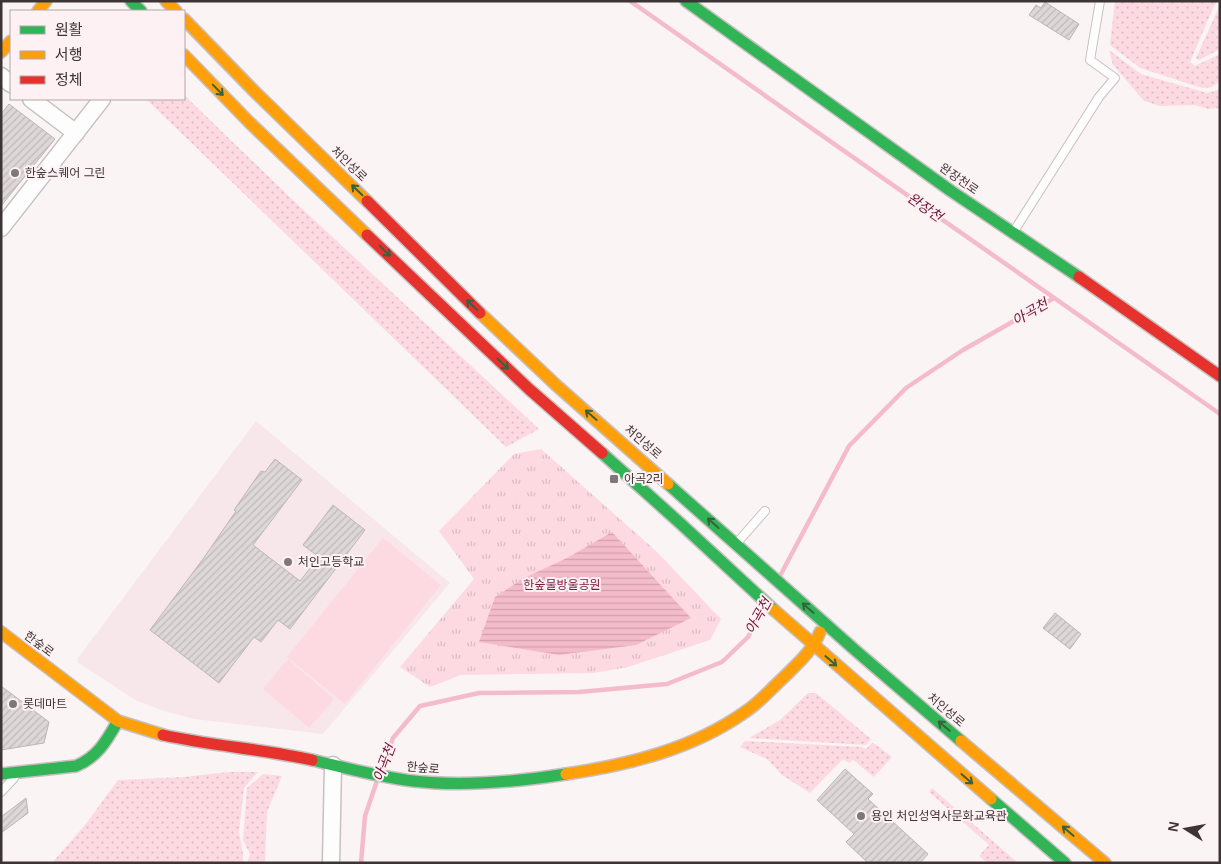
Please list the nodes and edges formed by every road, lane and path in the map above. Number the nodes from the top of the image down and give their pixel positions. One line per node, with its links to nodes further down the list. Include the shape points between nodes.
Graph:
1 (131, 1): 5 (main road)
2 (166, 1): 6 (main road)
3 (686, 1): 15 (main road, 완장천로)
4 (1100, 1): 15 (lane, via 1090,60 1115,78 1099,97)
5 (140, 10)
6 (175, 10)
7 (185, 20): 18 (main road, 처인성로, one-way to 7, via 460,294)
8 (10, 42): 9 (main road)
9 (1, 52)
10 (185, 56): 21 (main road, one-way to 21, via 529,389)
11 (32, 100): 13 (street)
12 (101, 100): 13 (street)
13 (76, 133): 14 (street)
14 (1, 228)
15 (1013, 232): 16 (main road, 완장천로)
16 (1220, 376)
17 (765, 511): 18 (lane)
18 (736, 544): 19 (main road, 처인성로, one-way to 18)
19 (824, 622): 21 (main road, 한숲로); 29 (main road, 처인성로, one-way to 19)
20 (1, 632): 22 (main road, 한숲로)
21 (814, 646): 23 (main road, 한숲로, via 744,713 711,733 646,758 587,771 453,784 392,778); 28 (main road, one-way to 28)
22 (118, 721): 23 (main road, 한숲로, via 177,739 254,749); 24 (main road, via 101,749 89,761 76,766)
23 (333, 765): 27 (street)
24 (21, 771): 25 (main road); 26 (lane)
25 (1, 774)
26 (1, 792)
27 (331, 863)
28 (1064, 863)
29 (1105, 863)

